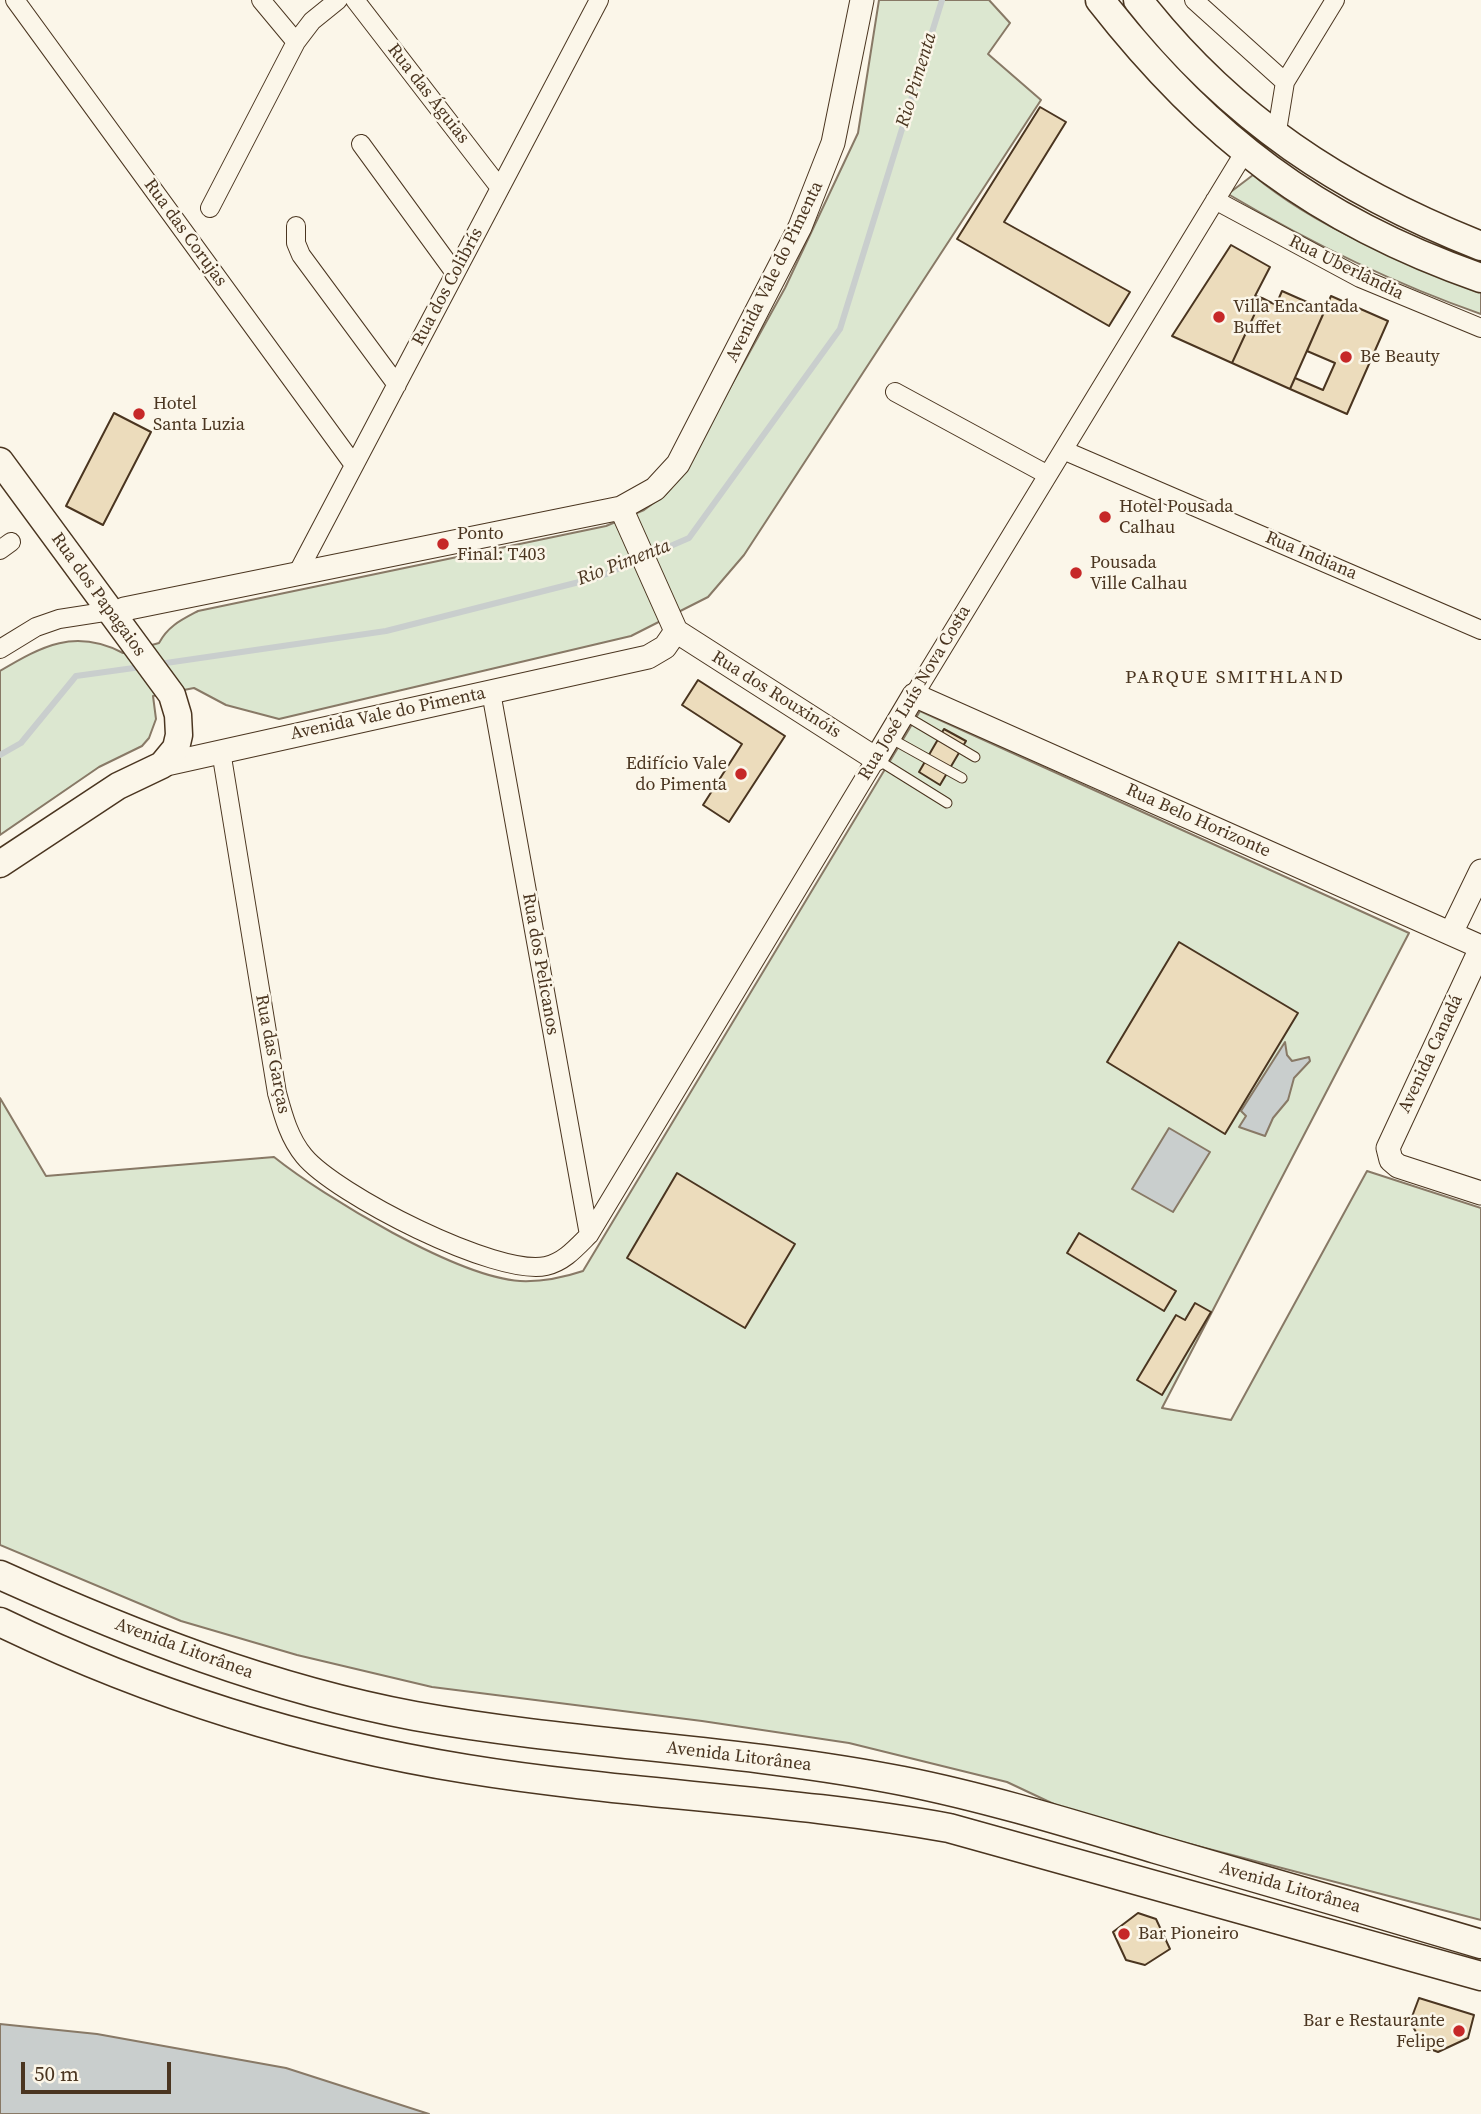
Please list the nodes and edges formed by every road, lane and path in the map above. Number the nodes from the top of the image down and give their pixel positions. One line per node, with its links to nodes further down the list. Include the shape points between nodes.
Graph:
1 (15, 0): 28 (street, Rua das Corujas)
2 (261, 0): 11 (street)
3 (338, 0): 11 (street, via 312,21)
4 (355, 0): 16 (street, Rua das Águias)
5 (599, 0): 16 (street, Rua dos Colibrís)
6 (862, 0): 30 (street, Avenida Vale do Pimenta, via 833,143 800,227 678,464 655,489)
7 (1100, 0): 15 (main road, via 1166,78)
8 (1138, 0): 13 (main road, via 1201,72)
9 (1194, 0): 12 (street)
10 (1335, 0): 12 (street)
11 (296, 42): 18 (street)
12 (1285, 82): 13 (street)
13 (1276, 137): 20 (main road, via 1387,206)
14 (361, 144): 21 (street)
15 (1244, 153): 17 (street, Rua José Luís Nova Costa); 22 (main road, via 1351,223 1389,243)
16 (500, 188): 21 (street, Rua dos Colibrís)
17 (1215, 200): 23 (street, Rua Uberlândia, via 1360,278); 26 (street, Rua José Luís Nova Costa)
18 (210, 208)
19 (296, 226): 24 (street, via 301,255)
20 (1481, 246)
21 (455, 273): 24 (street, Rua dos Colibrís)
22 (1481, 278)
23 (1481, 328)
24 (397, 385): 28 (street, Rua dos Colibrís)
25 (895, 392): 29 (street)
26 (1063, 450): 29 (street, Rua José Luís Nova Costa); 33 (street, Rua Indiana)
27 (0, 461): 32 (main road, Rua dos Papagaios)
28 (355, 465): 31 (street, Rua dos Colibrís)
29 (1048, 475): 37 (street, Rua José Luís Nova Costa)
30 (621, 508): 31 (street, Avenida Vale do Pimenta); 34 (street)
31 (297, 574): 32 (street, Avenida Vale do Pimenta)
32 (117, 610): 35 (street, Avenida Vale do Pimenta, via 59,619); 38 (main road, Rua dos Papagaios, via 130,638 172,695)
33 (1481, 630)
34 (676, 631): 36 (street, Avenida Vale do Pimenta, via 665,648 648,657); 42 (street, Rua dos Rouxinóis)
35 (0, 649)
36 (491, 692): 40 (street, Avenida Vale do Pimenta); 51 (street, Rua dos Pelicanos)
37 (908, 705): 39 (street, Rua José Luís Nova Costa); 41 (lane); 48 (street, Rua Belo Horizonte)
38 (179, 735): 40 (street); 43 (main road, via 176,748)
39 (889, 737): 42 (street, Rua José Luís Nova Costa); 44 (lane)
40 (221, 751): 43 (street, Avenida Vale do Pimenta); 51 (street, Rua das Garças, via 276,1093 303,1155 319,1172 360,1197 474,1254 508,1264 547,1266 567,1257)
41 (975, 757)
42 (876, 759): 45 (lane); 51 (street, Rua José Luís Nova Costa)
43 (162, 765): 46 (main road, via 118,786)
44 (962, 778)
45 (947, 803)
46 (0, 864)
47 (1481, 871): 48 (street)
48 (1451, 933): 49 (street, Rua Belo Horizonte)
49 (1481, 948): 50 (street, Avenida Canadá, via 1388,1148 1391,1160 1407,1171)
50 (1481, 1193)
51 (589, 1236)
52 (0, 1575): 54 (main road, Avenida Litorânea, via 204,1659 413,1716 846,1771)
53 (0, 1622): 55 (main road, Avenida Litorânea, via 159,1688 353,1747 470,1769)
54 (948, 1791): 55 (main road, via 954,1804 947,1817 891,1810); 56 (main road, Avenida Litorânea)
55 (865, 1815): 57 (main road, Avenida Litorânea)
56 (1086, 1828): 57 (main road, via 1058,1828 1007,1818 999,1828); 58 (main road, Avenida Litorânea)
57 (1005, 1842): 59 (main road, Avenida Litorânea)
58 (1481, 1944)
59 (1481, 1976)

